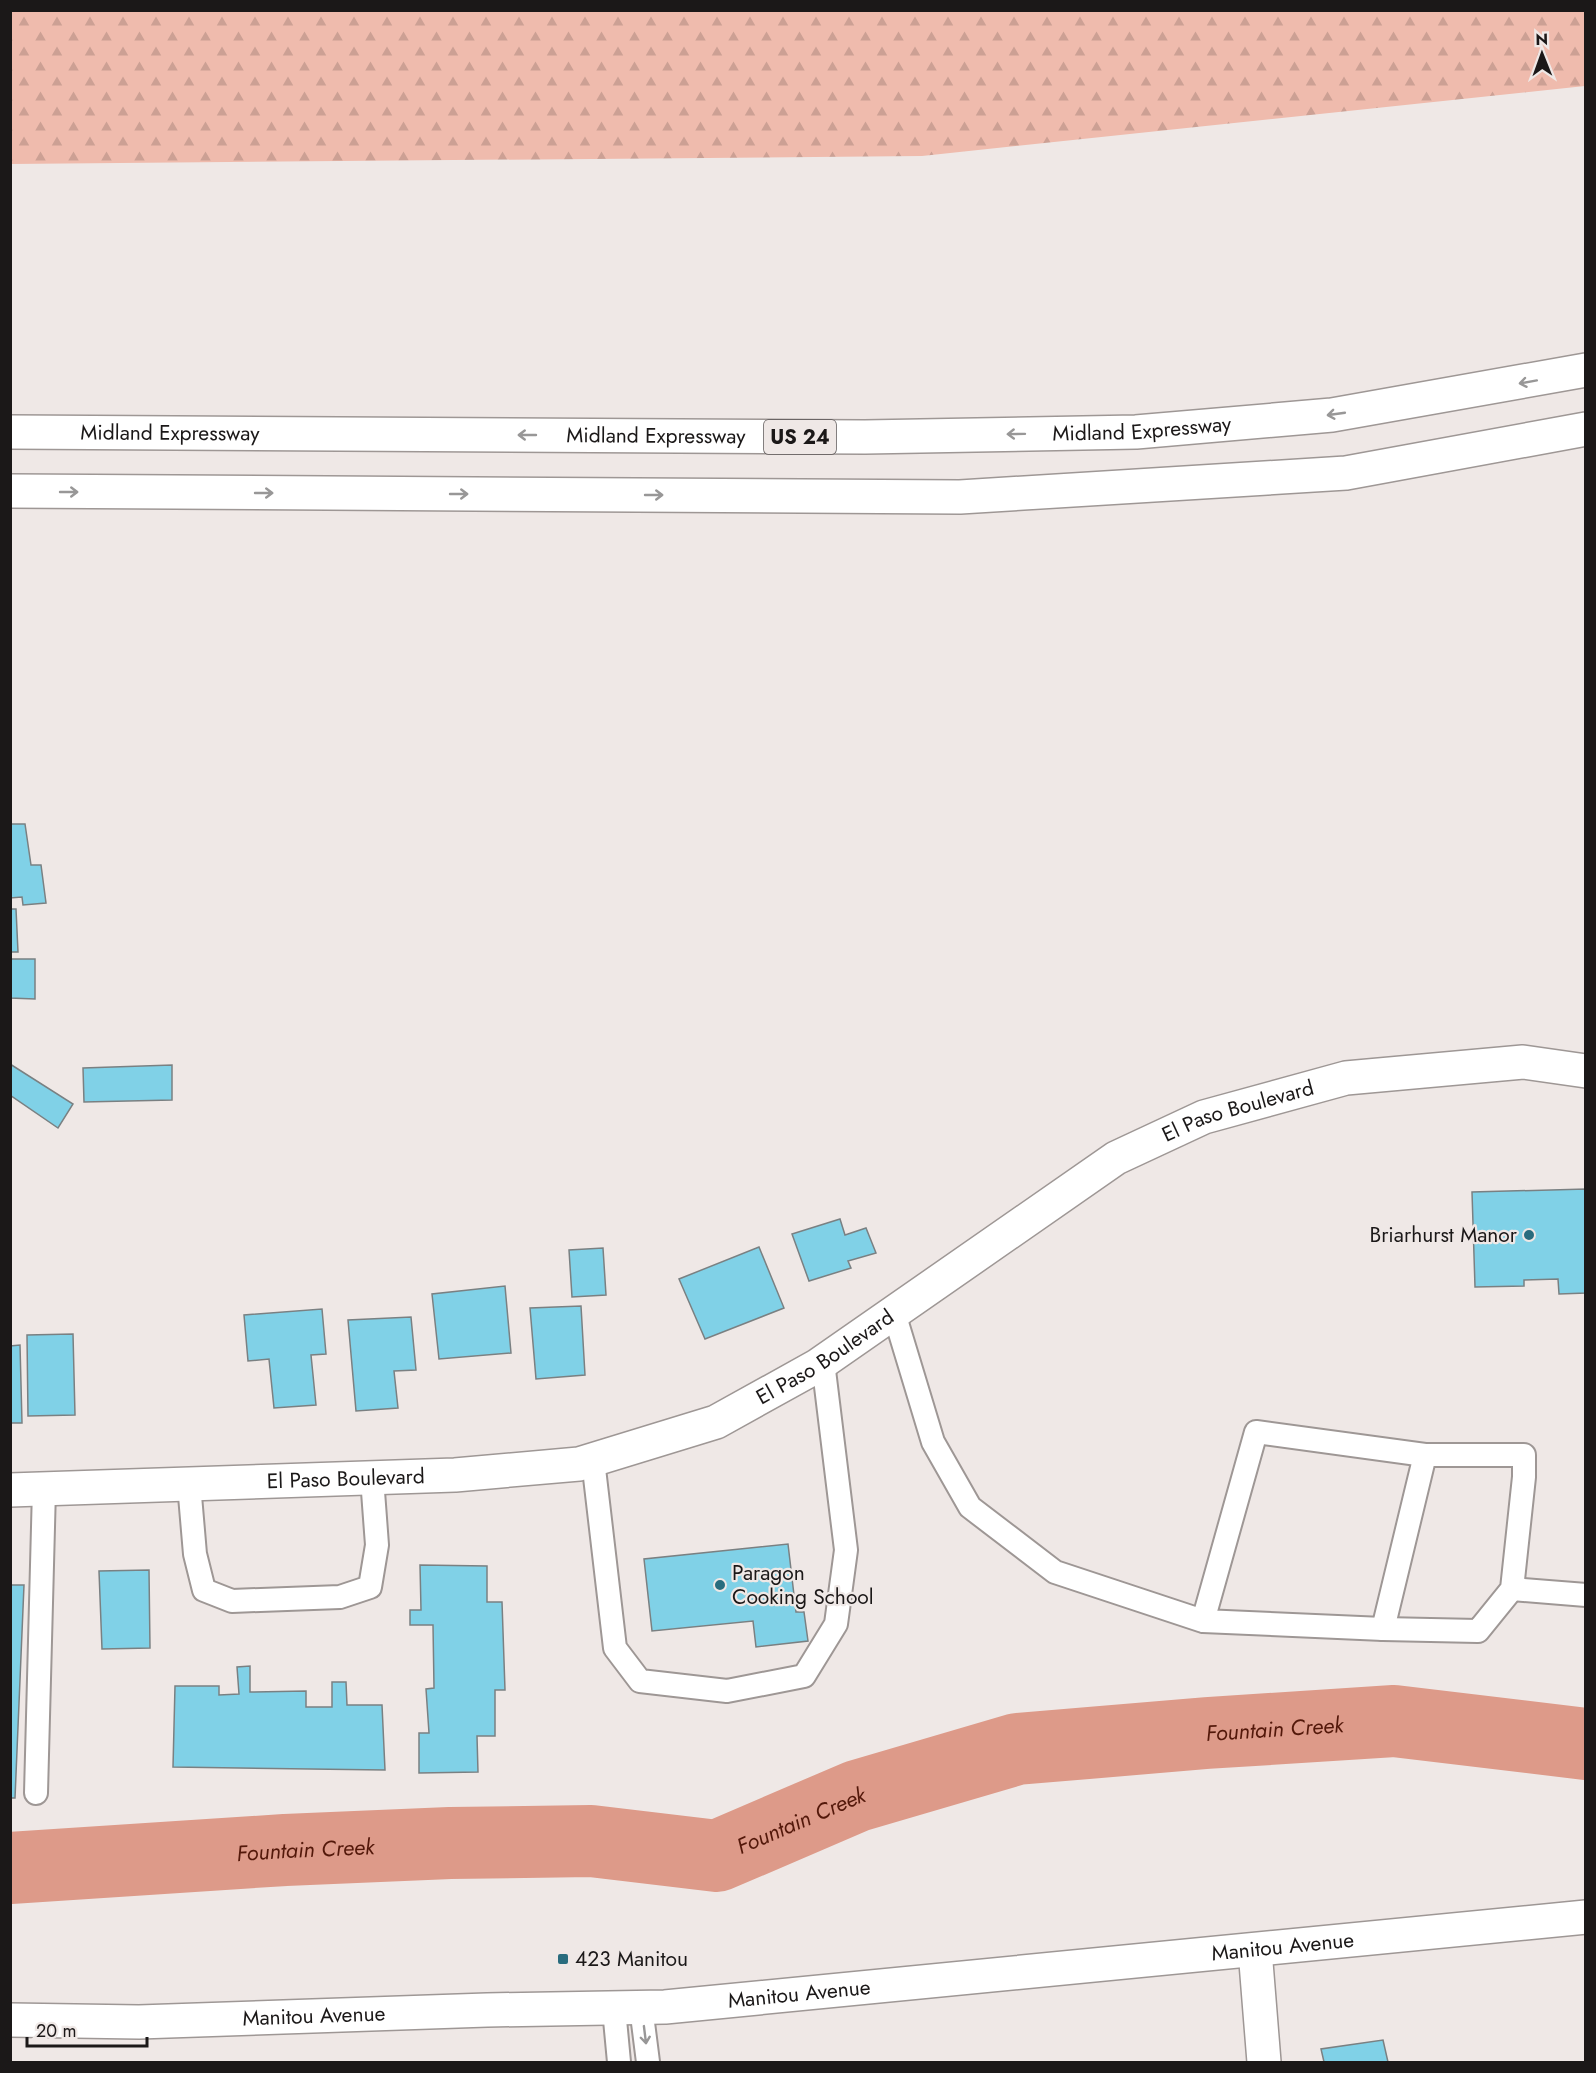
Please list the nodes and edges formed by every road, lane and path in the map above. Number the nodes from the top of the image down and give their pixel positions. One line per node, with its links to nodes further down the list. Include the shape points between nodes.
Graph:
1 (1586, 370): 3 (main road, Midland Expressway / US 24, one-way to 3, via 1332,416 1136,432 865,437)
2 (1586, 429): 4 (main road, one-way to 2, via 960,497 1346,473)
3 (10, 432)
4 (10, 491)
5 (1586, 1071): 6 (main road, El Paso Boulevard, via 1523,1062 1346,1078 1204,1117 1116,1158)
6 (894, 1313): 7 (main road, El Paso Boulevard); 16 (lane, via 933,1442 970,1507 1055,1572)
7 (824, 1362): 9 (main road, El Paso Boulevard, via 716,1422); 9 (lane, via 846,1550 836,1624 804,1676 727,1691 640,1681 615,1648)
8 (1425, 1455): 14 (lane, via 1524,1455); 16 (lane, via 1256,1432); 17 (lane)
9 (593, 1460): 10 (main road, El Paso Boulevard, via 454,1475)
10 (372, 1478): 11 (main road, El Paso Boulevard); 11 (lane, via 376,1545 369,1587 340,1597 232,1600 204,1590 195,1554)
11 (189, 1484): 12 (main road, El Paso Boulevard)
12 (44, 1489): 13 (main road, El Paso Boulevard); 18 (lane)
13 (10, 1490)
14 (1512, 1589): 15 (lane); 17 (lane, via 1478,1631)
15 (1586, 1595)
16 (1203, 1621): 17 (lane)
17 (1383, 1629)
18 (36, 1793)
19 (1586, 1917): 20 (main road, Manitou Avenue)
20 (1255, 1950): 21 (main road, Manitou Avenue); 25 (main road)
21 (627, 2008): 22 (main road, Manitou Avenue, via 139,2022); 23 (lane); 24 (lane, one-way to 24)
22 (10, 2020)
23 (618, 2062)
24 (648, 2062)
25 (1264, 2062)

